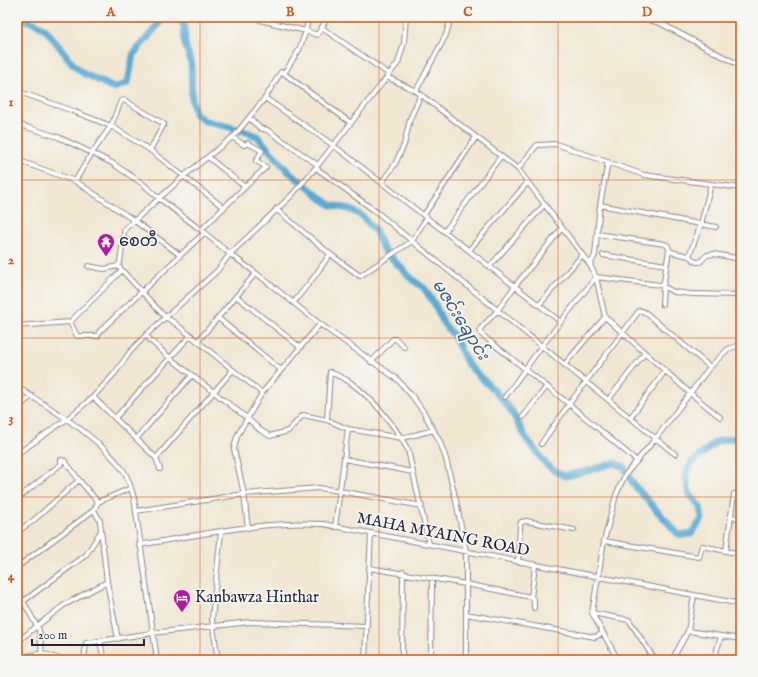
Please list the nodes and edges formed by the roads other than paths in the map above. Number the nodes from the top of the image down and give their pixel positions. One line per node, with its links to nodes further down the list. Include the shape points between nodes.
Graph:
1 (308, 17): 10 (street)
2 (328, 17): 9 (street)
3 (406, 17): 13 (street, via 404,43 398,63)
4 (451, 17): 15 (street, via 446,35)
5 (639, 17): 8 (street)
6 (661, 17): 8 (street)
7 (260, 20): 10 (street)
8 (660, 23): 11 (street)
9 (322, 28): 10 (street, via 317,34); 13 (street)
10 (306, 30): 12 (street, via 299,50 284,72)
11 (741, 66)
12 (281, 72): 17 (street); 19 (street)
13 (388, 75): 15 (street); 19 (street)
14 (17, 91): 21 (street)
15 (416, 91): 16 (street)
16 (421, 94): 23 (street); 36 (street, via 410,119 404,145)
17 (266, 98): 18 (street); 24 (street)
18 (249, 118): 22 (street); 31 (street)
19 (351, 123): 24 (street)
20 (17, 124): 26 (street, via 58,137)
21 (111, 126): 25 (street); 25 (street, via 124,100 158,120 164,124); 26 (street)
22 (234, 136): 28 (street); 39 (street, via 244,145 248,143 262,151 256,160 266,167)
23 (476, 137): 27 (street); 46 (street)
24 (334, 145): 31 (street); 36 (street)
25 (150, 150): 34 (street)
26 (92, 153): 35 (street); 41 (street, via 112,163)
27 (501, 156): 32 (street); 52 (street)
28 (208, 157): 34 (street); 39 (street)
29 (19, 161): 33 (street); 35 (street)
30 (608, 162): 32 (street, via 556,144 537,145); 38 (street, via 644,175); 43 (street)
31 (317, 166): 45 (street); 54 (street)
32 (518, 169): 37 (street)
33 (17, 170)
34 (184, 176): 41 (street); 44 (street)
35 (75, 181): 47 (street)
36 (382, 182): 46 (street)
37 (528, 182): 42 (street); 55 (street)
38 (711, 184): 40 (street); 48 (street)
39 (245, 187): 44 (street)
40 (741, 188)
41 (160, 199): 47 (street); 51 (street)
42 (545, 204): 50 (street); 68 (street)
43 (600, 205): 48 (street); 53 (street)
44 (223, 207): 51 (street)
45 (276, 209): 57 (street); 58 (street)
46 (426, 216): 52 (street); 54 (street)
47 (135, 221): 59 (street); 67 (street, via 124,232)
48 (701, 224): 49 (street); 62 (street)
49 (716, 227)
50 (562, 228): 60 (street); 72 (street)
51 (203, 231): 57 (street); 59 (street)
52 (444, 231): 55 (street)
53 (597, 234): 56 (street, via 665,244); 64 (street, via 595,255)
54 (412, 241): 58 (street, via 360,276); 80 (street)
55 (469, 250): 68 (street)
56 (669, 250): 62 (street); 65 (street)
57 (230, 254): 70 (street); 81 (street, via 217,271)
58 (330, 254): 77 (street)
59 (180, 255): 74 (street)
60 (582, 255): 64 (street); 79 (street)
61 (603, 255): 65 (street)
62 (689, 256): 63 (street, via 696,262 714,254)
63 (741, 259)
64 (590, 265): 71 (street)
65 (666, 265): 73 (street)
66 (88, 266): 67 (street, via 104,269)
67 (118, 266): 69 (street)
68 (490, 266): 72 (street)
69 (121, 271): 74 (street); 84 (street)
70 (256, 273): 76 (street); 77 (street)
71 (596, 277): 73 (street); 82 (street); 85 (street)
72 (515, 286): 79 (street); 80 (street)
73 (663, 287): 75 (street, via 674,292 691,294); 78 (street)
74 (141, 292): 81 (street); 84 (street, via 99,332 98,336 77,336)
75 (741, 295)
76 (236, 296): 83 (street); 93 (street)
77 (294, 302): 86 (street)
78 (662, 304)
79 (539, 305): 85 (street)
80 (497, 311): 95 (street); 101 (street, via 480,329 482,334)
81 (165, 317): 89 (street); 90 (street)
82 (605, 317): 88 (street); 99 (street)
83 (218, 318): 91 (street); 103 (street)
84 (70, 322): 87 (street)
85 (561, 322): 95 (street)
86 (320, 324): 93 (street); 98 (street)
87 (17, 326)
88 (623, 333): 96 (street); 100 (street, via 636,314 642,311); 106 (street)
89 (146, 335): 97 (street); 113 (street)
90 (191, 335): 91 (street); 97 (street)
91 (198, 342): 102 (street)
92 (741, 345): 100 (street, via 728,349)
93 (300, 347): 103 (street)
94 (404, 347): 98 (street, via 393,339)
95 (541, 347): 99 (street); 101 (street)
96 (645, 353): 104 (street); 115 (street)
97 (170, 358): 105 (street); 120 (street)
98 (371, 362): 126 (street, via 397,379 423,411)
99 (564, 365): 106 (street)
100 (710, 367): 111 (street)
101 (525, 369): 107 (street); 114 (street)
102 (233, 370): 109 (street); 110 (street)
103 (281, 370): 110 (street)
104 (665, 371): 111 (street); 122 (street)
105 (192, 375): 109 (street); 127 (street)
106 (586, 382): 115 (street); 116 (street)
107 (547, 386): 116 (street); 118 (street)
108 (17, 387): 112 (street)
109 (213, 392): 121 (street); 133 (street)
110 (262, 393): 121 (street)
111 (690, 393): 119 (street); 129 (street)
112 (32, 396): 117 (street); 123 (street)
113 (93, 396): 120 (street); 123 (street)
114 (505, 397)
115 (608, 400): 122 (street)
116 (569, 404): 130 (street); 135 (street)
117 (17, 408)
118 (523, 417)
119 (720, 417)
120 (115, 418): 127 (street)
121 (246, 418): 124 (street, via 270,436 288,431 303,415); 141 (street, via 236,438 234,449)
122 (630, 418): 129 (street)
123 (67, 419): 131 (street); 139 (street, via 103,449 123,470)
124 (327, 420): 125 (street); 128 (street, via 330,372 348,381 375,404)
125 (348, 430): 128 (street); 134 (street)
126 (434, 430): 128 (street); 160 (street, via 446,459)
127 (137, 438): 133 (street)
128 (402, 438): 137 (street, via 408,450)
129 (656, 438): 132 (street); 135 (street)
130 (541, 444)
131 (17, 454)
132 (675, 454)
133 (156, 458): 136 (street)
134 (344, 459): 137 (street); 140 (street)
135 (637, 461): 157 (street, via 625,475 616,495)
136 (160, 469)
137 (413, 472): 145 (street)
138 (79, 480): 143 (street, via 65,461 61,460 61,464); 144 (street); 154 (street)
139 (130, 488): 144 (street); 147 (street)
140 (340, 491): 141 (street, via 319,488); 145 (street); 150 (street)
141 (244, 494): 147 (street); 151 (street)
142 (734, 494): 148 (street)
143 (17, 499)
144 (98, 502): 146 (street)
145 (422, 506): 158 (street)
146 (94, 510): 152 (street, via 100,521); 165 (street)
147 (136, 511): 159 (street)
148 (730, 516): 149 (street); 161 (street)
149 (741, 518)
150 (336, 527): 151 (street, MAHA MYAING ROAD, via 298,523); 156 (street, MAHA MYAING ROAD)
151 (248, 528): 155 (street, MAHA MYAING ROAD)
152 (101, 530): 170 (street); 175 (street, via 86,555)
153 (574, 530): 163 (street, via 522,522)
154 (17, 532)
155 (221, 532): 159 (street, MAHA MYAING ROAD); 181 (street, via 212,619)
156 (371, 533): 158 (street, MAHA MYAING ROAD); 166 (street)
157 (604, 541): 161 (street, via 700,557 702,546); 168 (street)
158 (429, 544): 160 (street, MAHA MYAING ROAD)
159 (139, 545): 185 (street)
160 (466, 551): 163 (street, MAHA MYAING ROAD); 171 (street)
161 (726, 551): 162 (street)
162 (741, 554)
163 (518, 562): 164 (street, MAHA MYAING ROAD)
164 (535, 566): 168 (street, MAHA MYAING ROAD); 174 (street)
165 (17, 567)
166 (369, 568): 167 (street); 183 (street)
167 (403, 572): 169 (street); 200 (street)
168 (598, 577): 173 (street, MAHA MYAING ROAD); 179 (street)
169 (432, 578): 171 (street); 201 (street)
170 (107, 582): 182 (street, via 64,605); 188 (street)
171 (466, 584): 174 (street); 180 (street)
172 (17, 590): 175 (street)
173 (694, 595): 176 (street, MAHA MYAING ROAD); 184 (street)
174 (531, 597): 178 (street, via 534,600)
175 (23, 602): 177 (street); 182 (street)
176 (741, 604)
177 (17, 606)
178 (534, 608)
179 (592, 613): 186 (street); 204 (street, via 629,620)
180 (466, 614): 186 (street, via 595,637); 202 (street)
181 (214, 625): 183 (street, via 250,622); 185 (street); 198 (street, via 217,654)
182 (36, 626): 191 (street); 192 (street)
183 (367, 626): 199 (street)
184 (688, 631): 187 (street); 205 (street)
185 (152, 633): 188 (street); 197 (street)
186 (603, 633): 203 (street)
187 (721, 636): 189 (street); 206 (street)
188 (118, 639): 190 (street)
189 (741, 639)
190 (100, 641): 195 (street, via 85,644); 196 (street)
191 (17, 642)
192 (42, 653): 193 (street); 194 (street)
193 (17, 659)
194 (63, 660)
195 (84, 660)
196 (104, 660)
197 (157, 660)
198 (222, 660)
199 (365, 660)
200 (402, 660)
201 (431, 660)
202 (466, 660)
203 (618, 660)
204 (655, 660)
205 (672, 660)
206 (714, 660)

